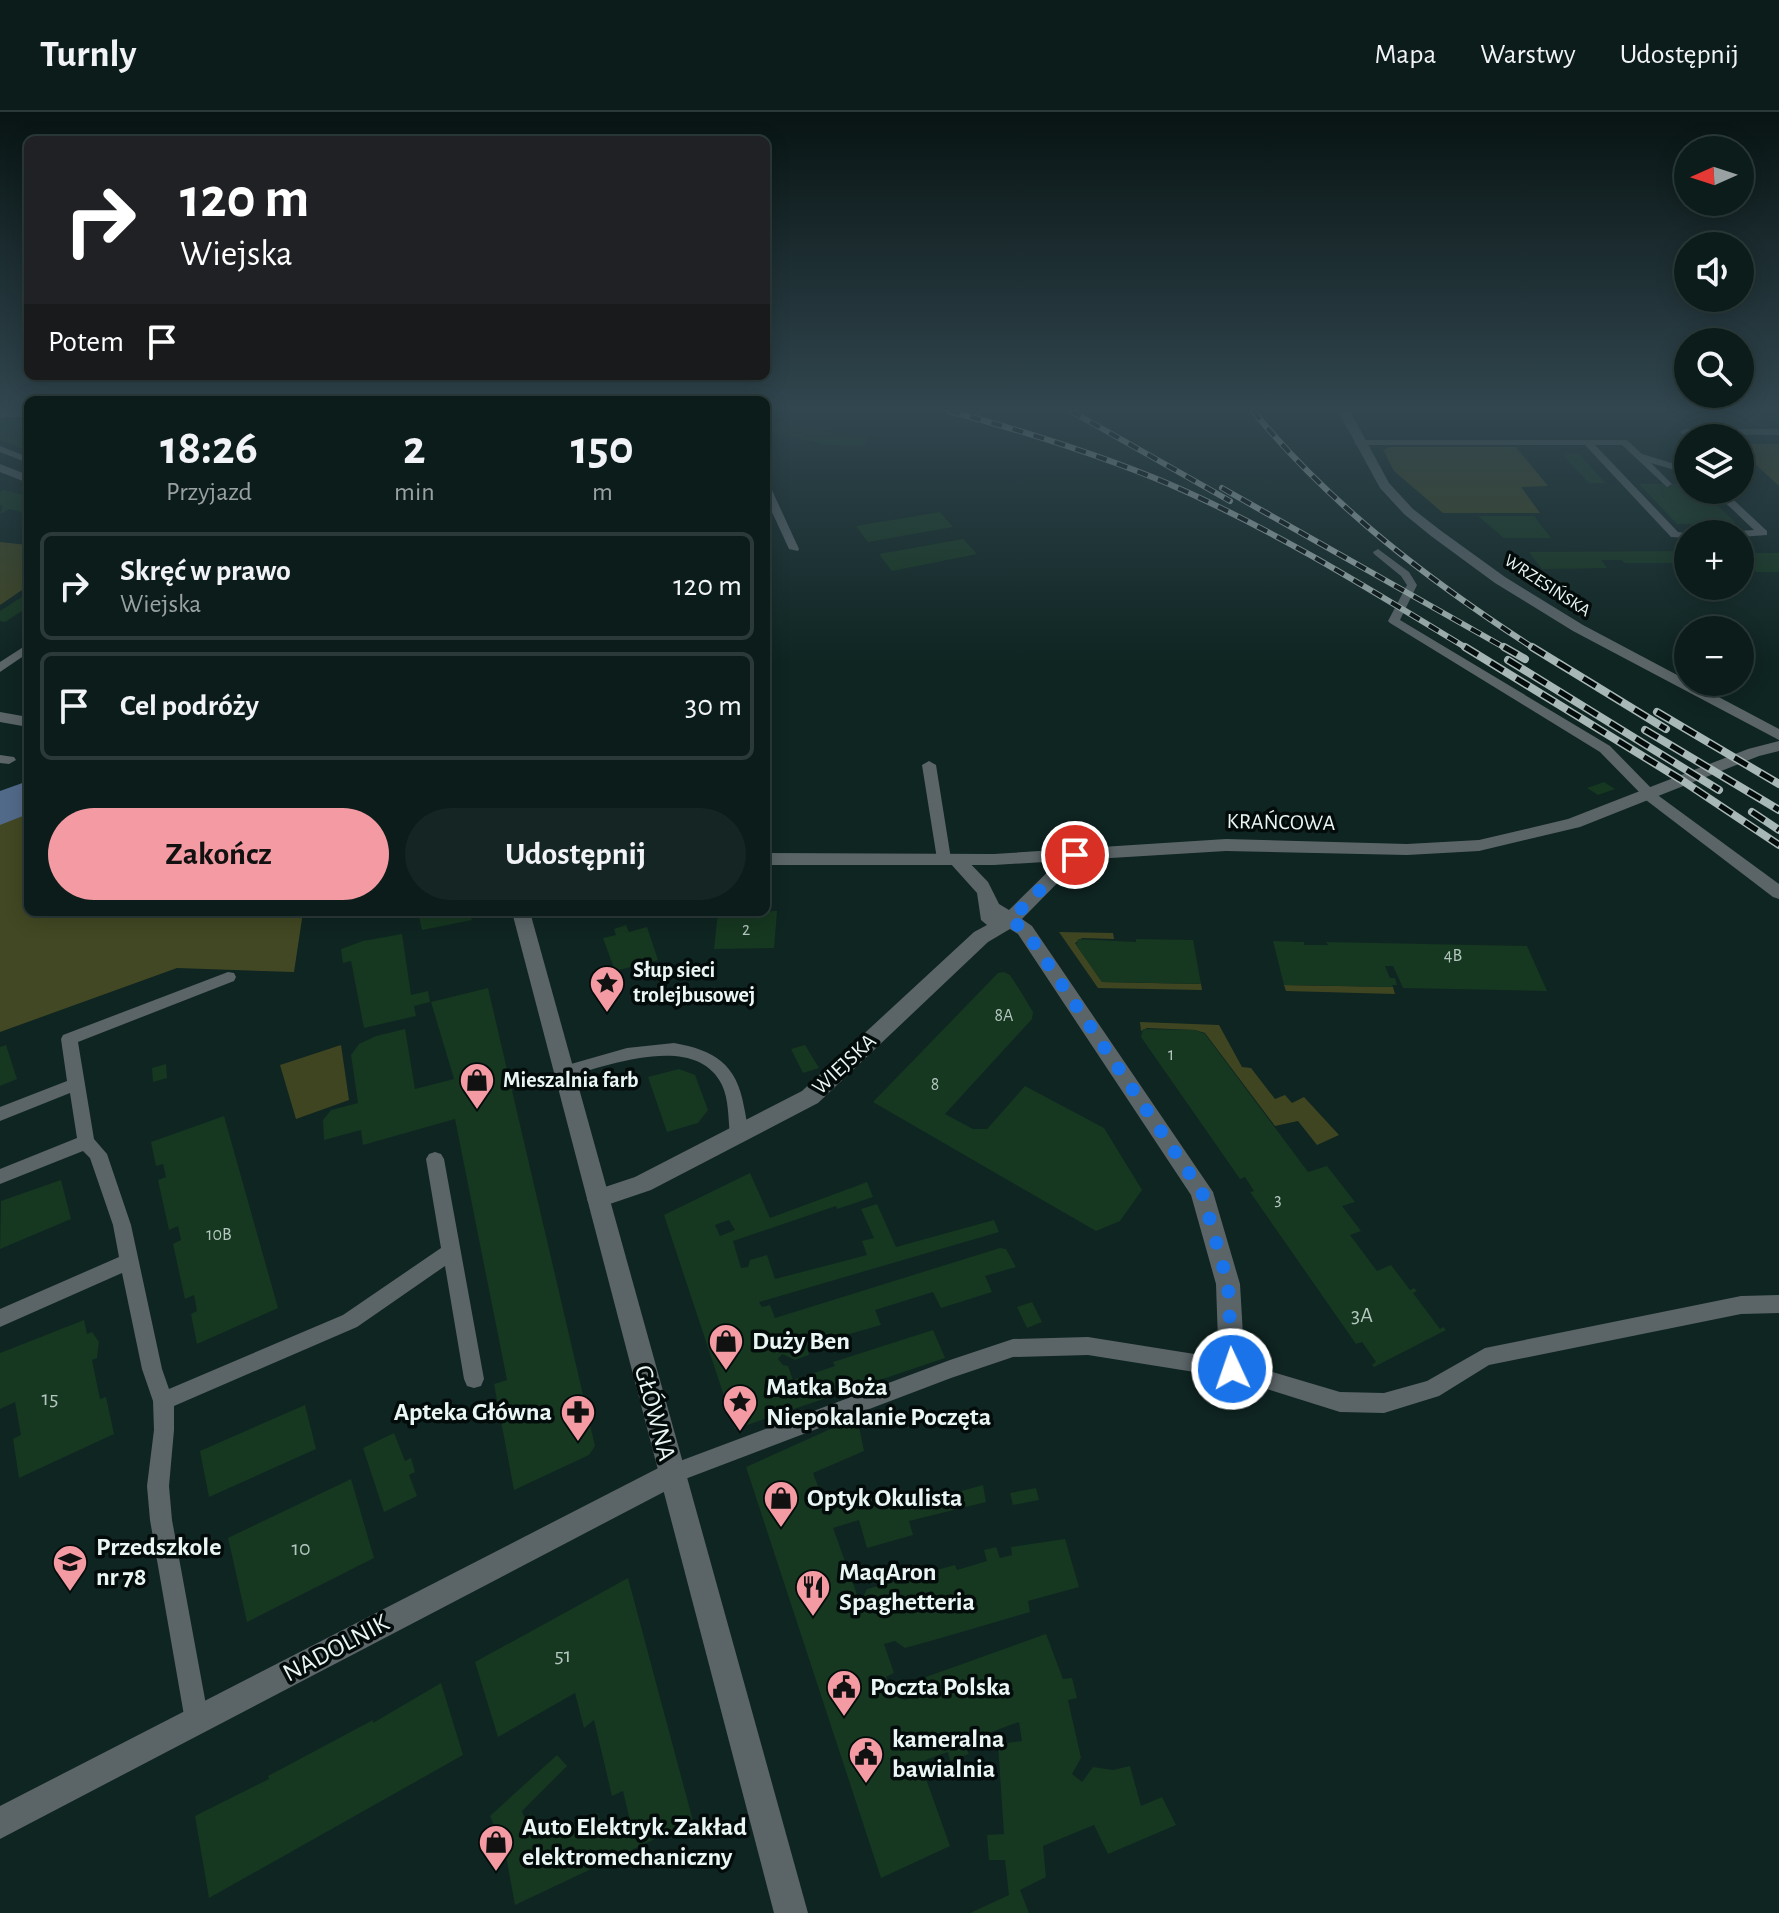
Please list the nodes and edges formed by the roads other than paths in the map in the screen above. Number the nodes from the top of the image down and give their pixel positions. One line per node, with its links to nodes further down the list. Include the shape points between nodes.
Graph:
1 (1393, 495): 15 (street, WRZESIŃSKA, via 1506,585 1616,653)
2 (1637, 495): 8 (lane)
3 (770, 497): 9 (lane)
4 (1732, 504): 5 (lane)
5 (1749, 520)
6 (1754, 525): 7 (lane, via 1763,533)
7 (1754, 533)
8 (1674, 534)
9 (794, 549)
10 (1378, 552): 18 (lane, via 1412,585 1394,621 1605,749)
11 (24, 651): 12 (lane)
12 (0, 668)
13 (0, 717): 14 (street)
14 (24, 721)
15 (1779, 735)
16 (1779, 746): 18 (street, KRAŃCOWA)
17 (929, 765): 21 (lane)
18 (1648, 793): 19 (street, KRAŃCOWA, via 1535,834 1453,848 1202,845); 22 (street)
19 (1075, 855): 21 (street, KRAŃCOWA); 25 (street, WIEJSKA)
20 (770, 859): 21 (street, KRAŃCOWA)
21 (950, 859): 23 (street, via 984,888)
22 (1779, 893)
23 (991, 907): 25 (street); 26 (street, WIEJSKA)
24 (524, 916): 28 (street, GŁÓWNA)
25 (1010, 920): 26 (street, WIEJSKA); 40 (street, via 1025,930 1199,1187 1228,1284)
26 (981, 937): 31 (street, WIEJSKA, via 810,1097)
27 (228, 977): 29 (lane, via 69,1039)
28 (563, 1072): 31 (lane, via 654,1048 689,1052 718,1066 727,1079); 35 (street, GŁÓWNA)
29 (76, 1084): 30 (lane); 32 (lane)
30 (0, 1114)
31 (739, 1134): 35 (street, WIEJSKA, via 643,1184)
32 (86, 1142): 34 (lane); 37 (lane, via 98,1154)
33 (435, 1159): 36 (lane)
34 (0, 1177)
35 (598, 1199): 43 (street, GŁÓWNA)
36 (452, 1251): 41 (lane); 42 (lane, via 350,1321)
37 (131, 1260): 39 (lane); 42 (lane)
38 (1779, 1304): 40 (lane, via 1741,1305 1485,1357 1432,1389 1384,1403 1340,1402)
39 (0, 1318)
40 (1232, 1369): 43 (lane, via 1088,1346 1013,1348)
41 (474, 1379)
42 (163, 1401): 44 (lane, via 161,1520)
43 (672, 1474): 44 (street, NADOLNIK); 46 (street, GŁÓWNA)
44 (197, 1721): 45 (street, NADOLNIK)
45 (0, 1823)
46 (791, 1913)

